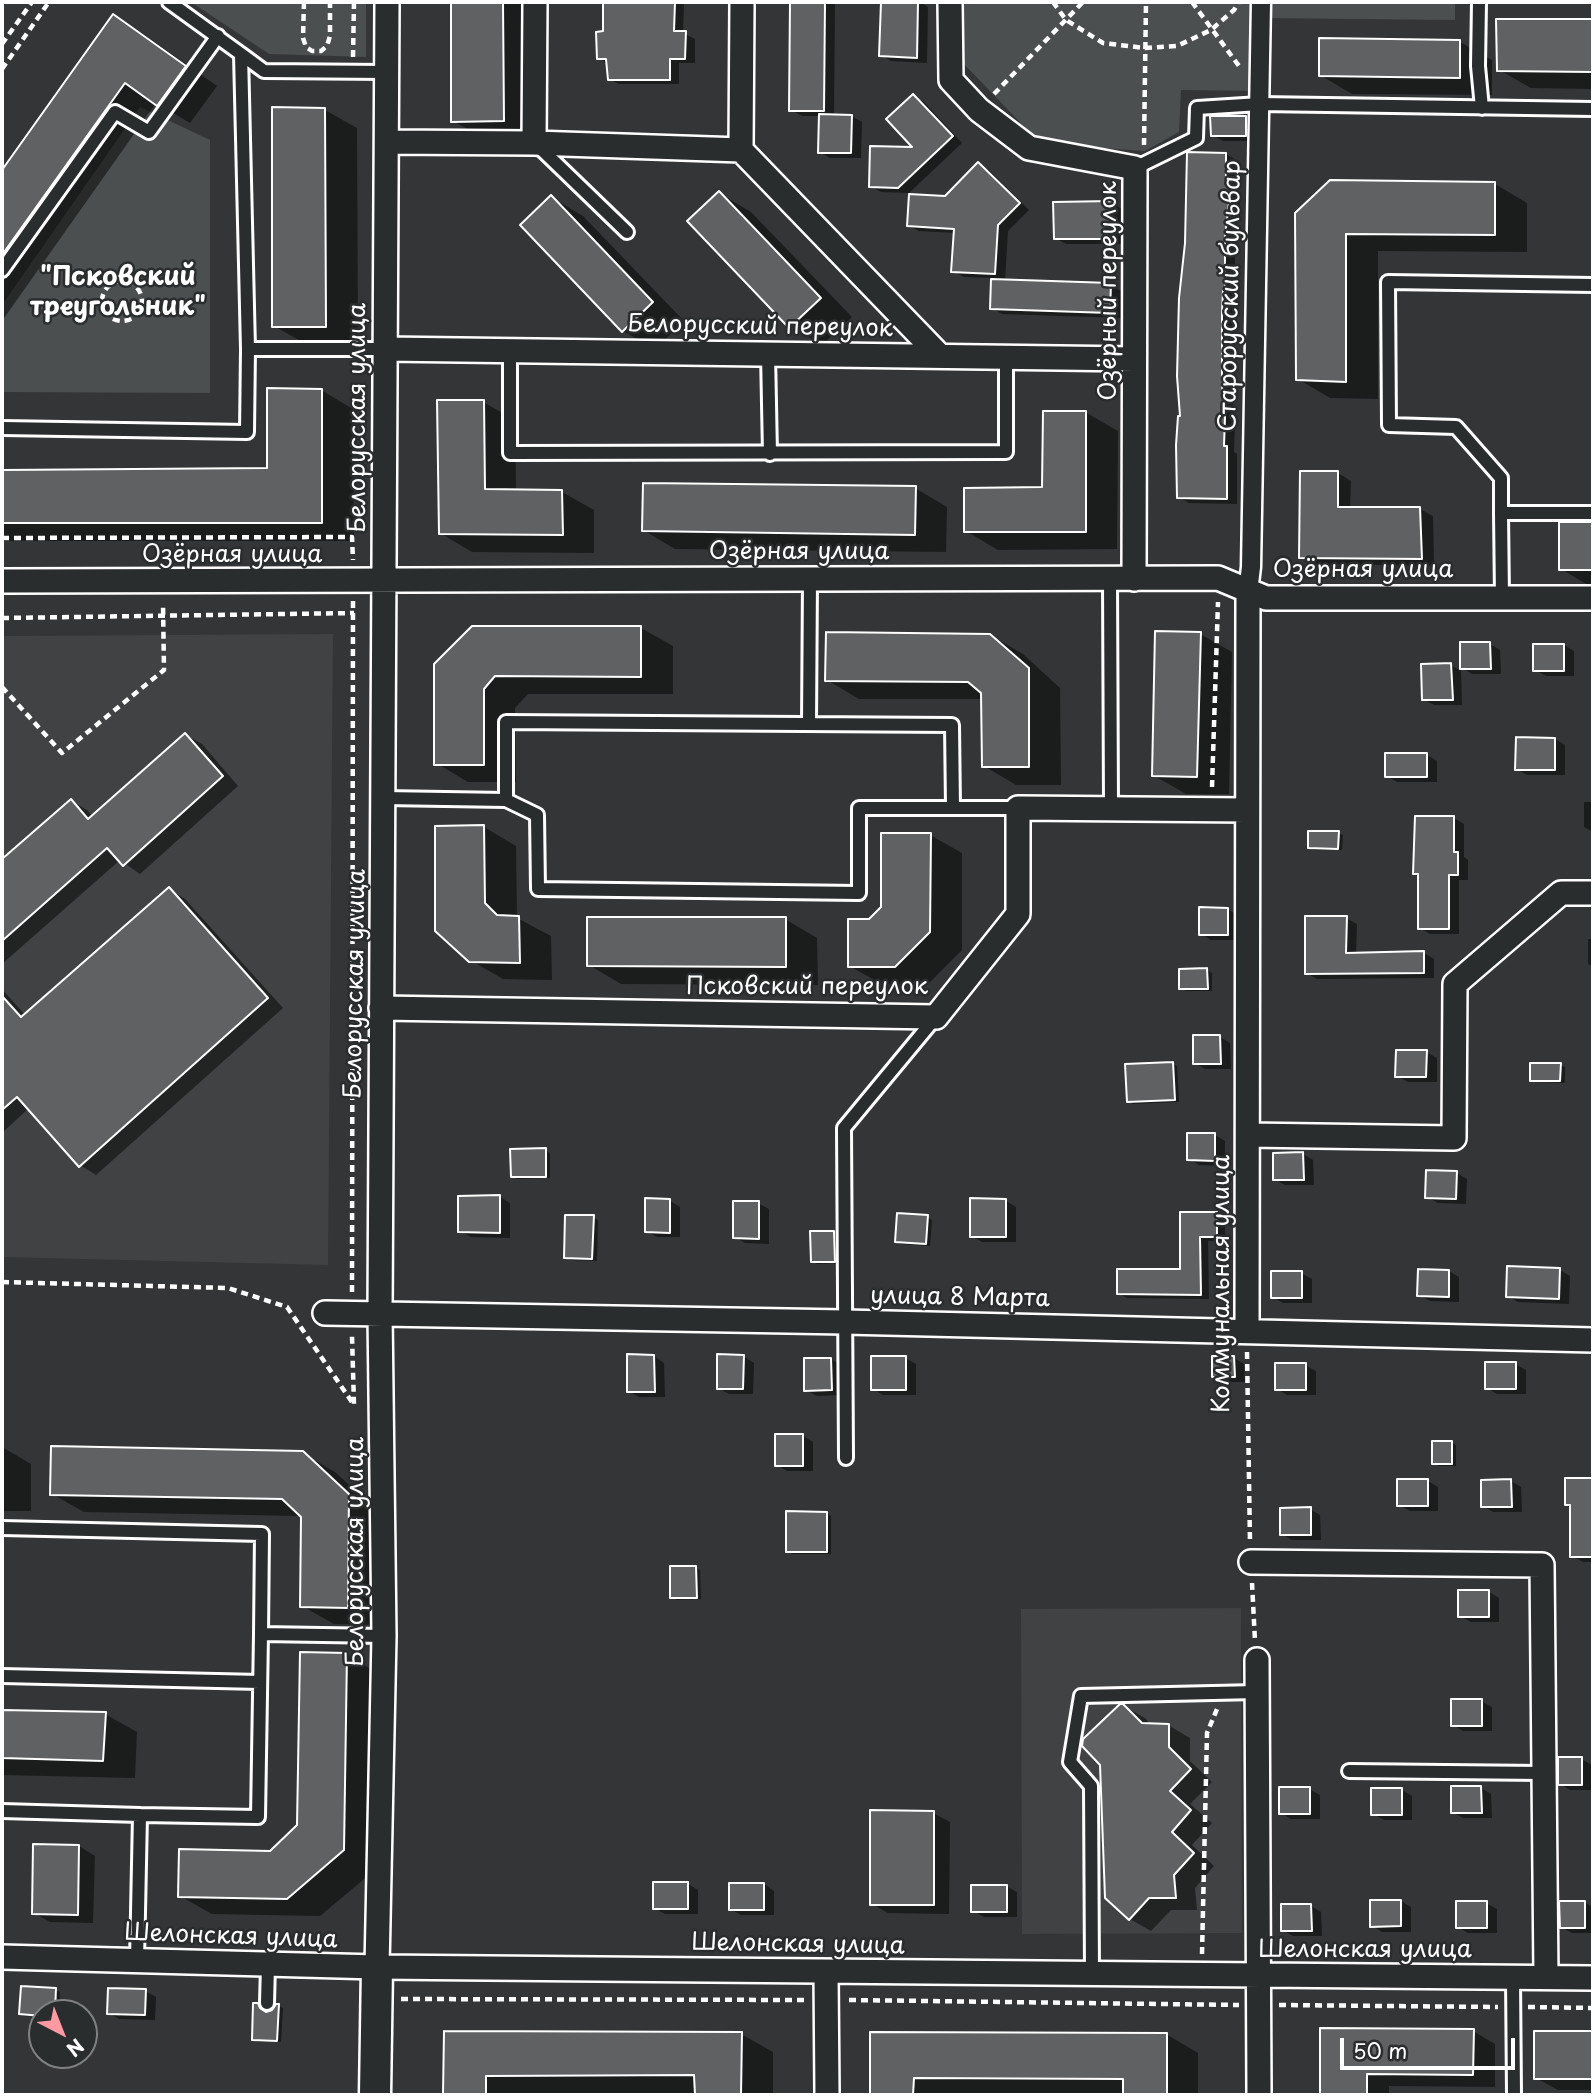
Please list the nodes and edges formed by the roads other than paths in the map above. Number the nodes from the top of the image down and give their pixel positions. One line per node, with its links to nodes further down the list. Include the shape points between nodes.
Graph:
1 (169, 2): 8 (lane)
2 (387, 2): 10 (street, Белорусская улица)
3 (535, 2): 15 (street)
4 (742, 2): 16 (street)
5 (950, 2): 17 (street, Озёрный переулок, via 951,80 979,110 1028,148)
6 (1261, 2): 11 (street, Старорусский бульвар)
7 (1479, 2): 12 (lane)
8 (218, 36): 9 (lane); 19 (lane, via 149,132 115,112)
9 (241, 54): 10 (lane, via 264,71); 21 (lane)
10 (386, 72): 14 (street, Белорусская улица)
11 (1260, 99): 12 (lane); 17 (lane, via 1197,108 1196,138); 37 (street, Старорусский бульвар)
12 (1482, 108): 13 (lane)
13 (1593, 109)
14 (387, 142): 15 (street); 22 (street, Белорусская улица)
15 (534, 143): 16 (street); 18 (lane)
16 (741, 150): 25 (street)
17 (1140, 166): 27 (street, Озёрный переулок)
18 (627, 232)
19 (2, 270)
20 (1593, 285): 30 (lane, via 1388,282 1389,425 1455,428 1501,478)
21 (248, 349): 22 (lane); 28 (lane, via 247,432)
22 (385, 349): 23 (street, Белорусский переулок); 32 (street, Белорусская улица)
23 (510, 350): 24 (street, Белорусский переулок); 29 (lane, via 510,453)
24 (768, 353): 25 (street, Белорусский переулок); 29 (lane)
25 (940, 356): 26 (street, Белорусский переулок)
26 (1006, 357): 27 (street, Белорусский переулок); 29 (lane, via 1006,452)
27 (1134, 359): 35 (street, Озёрный переулок)
28 (2, 428)
29 (769, 454)
30 (1502, 513): 31 (lane); 38 (lane)
31 (1593, 513)
32 (384, 579): 33 (street, Озёрная улица); 36 (street, Озёрная улица); 41 (street, Белорусская улица)
33 (810, 579): 34 (street, Озёрная улица); 40 (lane)
34 (1110, 579): 35 (street, Озёрная улица); 45 (lane)
35 (1134, 579): 37 (street, Озёрная улица, via 1218,578)
36 (2, 582)
37 (1248, 592): 38 (street, Озёрная улица, via 1266,598); 46 (street, Коммунальная улица)
38 (1502, 597): 39 (street, Озёрная улица)
39 (1593, 598)
40 (809, 724): 42 (lane, via 506,722); 43 (lane, via 952,725)
41 (384, 798): 42 (lane); 48 (street, Белорусская улица)
42 (506, 800): 43 (lane, via 537,815 538,890 859,893 859,808)
43 (953, 808): 44 (lane)
44 (1018, 808): 45 (street); 49 (street, Псковский переулок, via 1018,914)
45 (1111, 808): 46 (street)
46 (1247, 810): 50 (street, Коммунальная улица)
47 (1593, 893): 50 (street, via 1561,892 1455,984 1454,1139)
48 (381, 1008): 49 (street, Псковский переулок); 52 (street, Белорусская улица)
49 (936, 1017): 53 (lane, via 844,1128)
50 (1248, 1135): 54 (street, Коммунальная улица)
51 (325, 1313): 52 (street, улица 8 Марта)
52 (380, 1313): 53 (street, улица 8 Марта); 60 (street, Белорусская улица)
53 (845, 1322): 54 (street, улица 8 Марта); 56 (lane)
54 (1247, 1330): 55 (street, улица 8 Марта)
55 (1593, 1340)
56 (846, 1458)
57 (2, 1528): 59 (lane, via 262,1534)
58 (1251, 1562): 66 (street, via 1542,1565)
59 (261, 1634): 60 (lane); 63 (lane)
60 (384, 1636): 72 (street, Белорусская улица)
61 (1256, 1660): 64 (street)
62 (2, 1676): 63 (lane)
63 (260, 1682): 68 (lane, via 258,1817)
64 (1257, 1692): 74 (lane, via 1081,1696 1070,1762 1091,1786); 75 (street)
65 (1349, 1770): 66 (lane)
66 (1542, 1773): 77 (street)
67 (2, 1811): 68 (lane)
68 (140, 1815): 70 (lane)
69 (2, 1957): 70 (street, Шелонская улица)
70 (137, 1961): 71 (street, Шелонская улица)
71 (268, 1965): 72 (street, Шелонская улица); 79 (lane)
72 (377, 1968): 73 (street, Шелонская улица); 80 (street)
73 (826, 1972): 74 (street, Шелонская улица); 81 (street)
74 (1092, 1974): 75 (street, Шелонская улица)
75 (1259, 1975): 76 (street, Шелонская улица); 82 (street)
76 (1513, 1977): 77 (street, Шелонская улица); 83 (lane)
77 (1546, 1977): 78 (street, Шелонская улица)
78 (1593, 1978)
79 (267, 2003)
80 (374, 2095)
81 (827, 2095)
82 (1259, 2095)
83 (1514, 2095)

